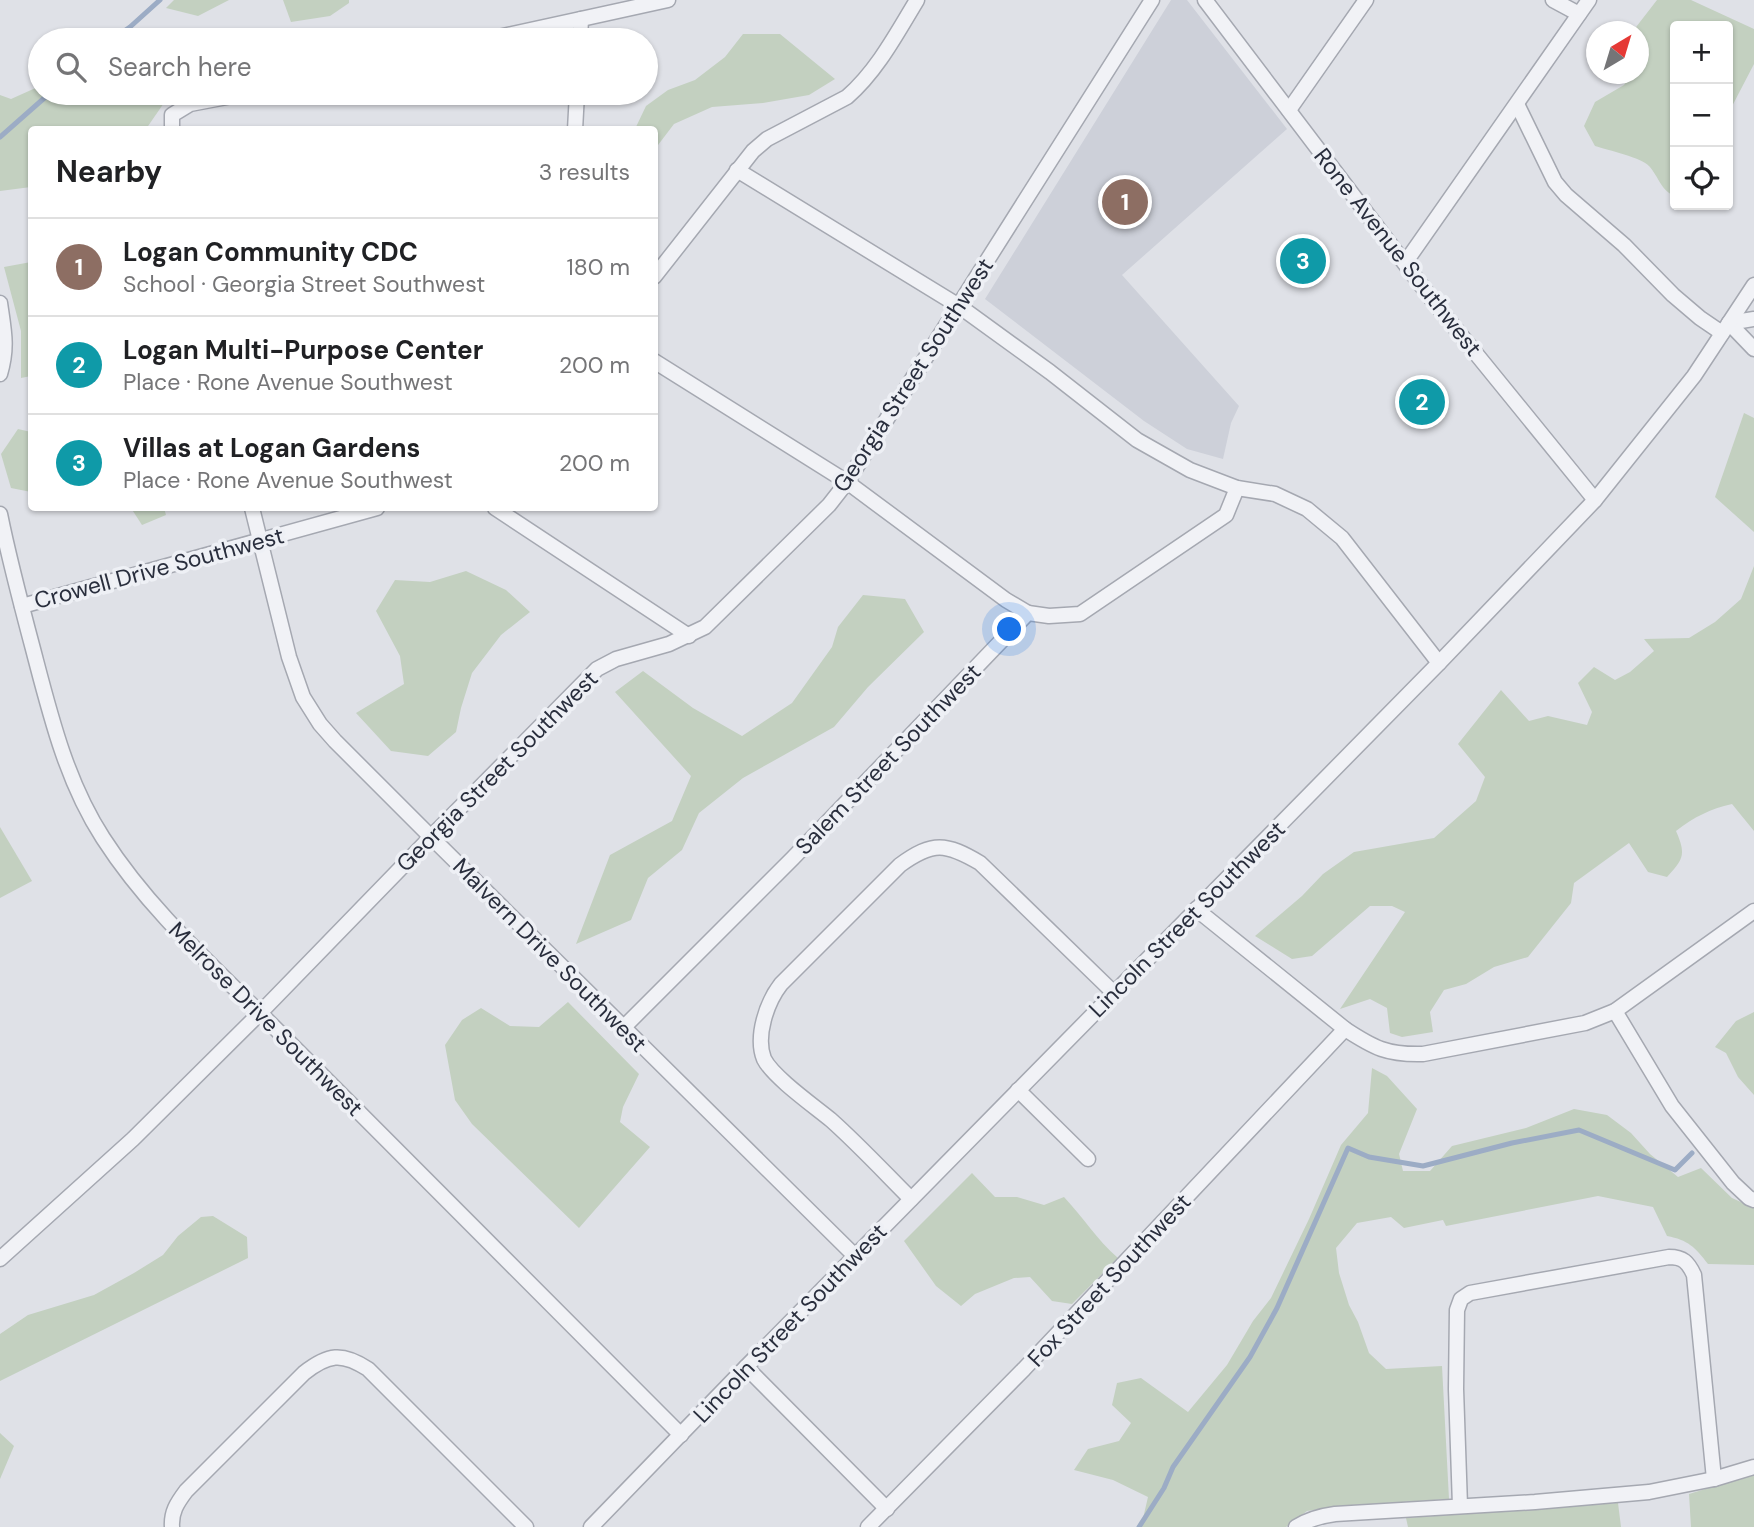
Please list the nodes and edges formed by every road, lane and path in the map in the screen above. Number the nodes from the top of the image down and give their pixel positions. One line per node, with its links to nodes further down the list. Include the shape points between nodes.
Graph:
1 (668, 0): 9 (street)
2 (917, 0): 18 (street, via 859,87 767,139)
3 (1152, 0): 23 (street, Georgia Street Southwest)
4 (1205, 0): 15 (street, Rone Avenue Southwest)
5 (1366, 0): 15 (street)
6 (1553, 0): 8 (street)
7 (1589, 0): 8 (street)
8 (1579, 14): 12 (street)
9 (581, 19): 10 (street); 11 (street)
10 (540, 28)
11 (581, 28)
12 (1517, 104): 19 (street); 25 (street, via 1561,189 1700,318)
13 (189, 105): 16 (street)
14 (576, 105): 17 (street)
15 (1289, 110): 19 (street, Rone Avenue Southwest)
16 (172, 122)
17 (575, 126)
18 (737, 170): 20 (street); 23 (street)
19 (1405, 263): 31 (street, Rone Avenue Southwest)
20 (658, 272)
21 (1754, 285): 25 (street, Lincoln Street Southwest)
22 (0, 303): 28 (street, via 6,339)
23 (959, 306): 29 (street, Georgia Street Southwest); 30 (street, via 1137,440 1190,470)
24 (1754, 319): 25 (street)
25 (1726, 328): 26 (street); 31 (street, Lincoln Street Southwest)
26 (1754, 349)
27 (658, 364): 29 (street)
28 (0, 374)
29 (847, 482): 38 (street); 39 (street, Georgia Street Southwest, via 705,627)
30 (1237, 488): 38 (street, via 1226,515 1080,614); 40 (street, via 1275,494 1307,509 1342,538)
31 (1595, 500): 40 (street, Lincoln Street Southwest)
32 (253, 511): 36 (street, Malvern Drive Southwest)
33 (366, 511): 36 (street, Crowell Drive Southwest)
34 (500, 511): 39 (street)
35 (0, 514): 37 (street, Melrose Drive Southwest)
36 (260, 541): 37 (street, Crowell Drive Southwest); 41 (street, Malvern Drive Southwest, via 303,697 335,741)
37 (22, 606): 46 (street, Melrose Drive Southwest, via 52,722 80,797 103,838 147,899)
38 (1028, 613): 47 (street, Salem Street Southwest, via 793,859)
39 (689, 636): 41 (street, Georgia Street Southwest, via 597,669)
40 (1439, 663): 42 (street, Lincoln Street Southwest)
41 (430, 837): 46 (street, Georgia Street Southwest); 47 (street, Malvern Drive Southwest)
42 (1196, 909): 44 (street, Lincoln Street Southwest); 48 (street)
43 (1754, 911): 45 (street)
44 (1114, 993): 49 (street, Lincoln Street Southwest); 51 (street, via 980,863 946,848 928,849 900,865 782,984 767,1006 761,1046 765,1059 774,1073)
45 (1615, 1011): 48 (street, via 1585,1023 1423,1054 1387,1052); 52 (street, via 1672,1107 1733,1183)
46 (260, 1013): 54 (street, Georgia Street Southwest, via 133,1139); 56 (street, Melrose Drive Southwest)
47 (624, 1027): 53 (street, Malvern Drive Southwest)
48 (1345, 1029): 60 (street, Fox Street Southwest)
49 (1018, 1090): 50 (street); 51 (street, Lincoln Street Southwest)
50 (1088, 1159)
51 (911, 1199): 53 (street, Lincoln Street Southwest)
52 (1754, 1200)
53 (855, 1256): 55 (street, Lincoln Street Southwest)
54 (0, 1259)
55 (746, 1367): 56 (street, Lincoln Street Southwest); 60 (street)
56 (681, 1435): 63 (street, Lincoln Street Southwest)
57 (1754, 1467): 58 (street)
58 (1714, 1479): 59 (street, via 1649,1492); 59 (street, via 1694,1275 1679,1257 1669,1257 1470,1293 1461,1299 1456,1376)
59 (1461, 1506): 65 (street, via 1317,1516)
60 (887, 1509): 64 (street, Fox Street Southwest)
61 (172, 1527): 62 (street, via 175,1507 186,1491 304,1373 319,1361 341,1357 368,1369)
62 (526, 1527)
63 (591, 1527)
64 (868, 1527)
65 (1296, 1527)

